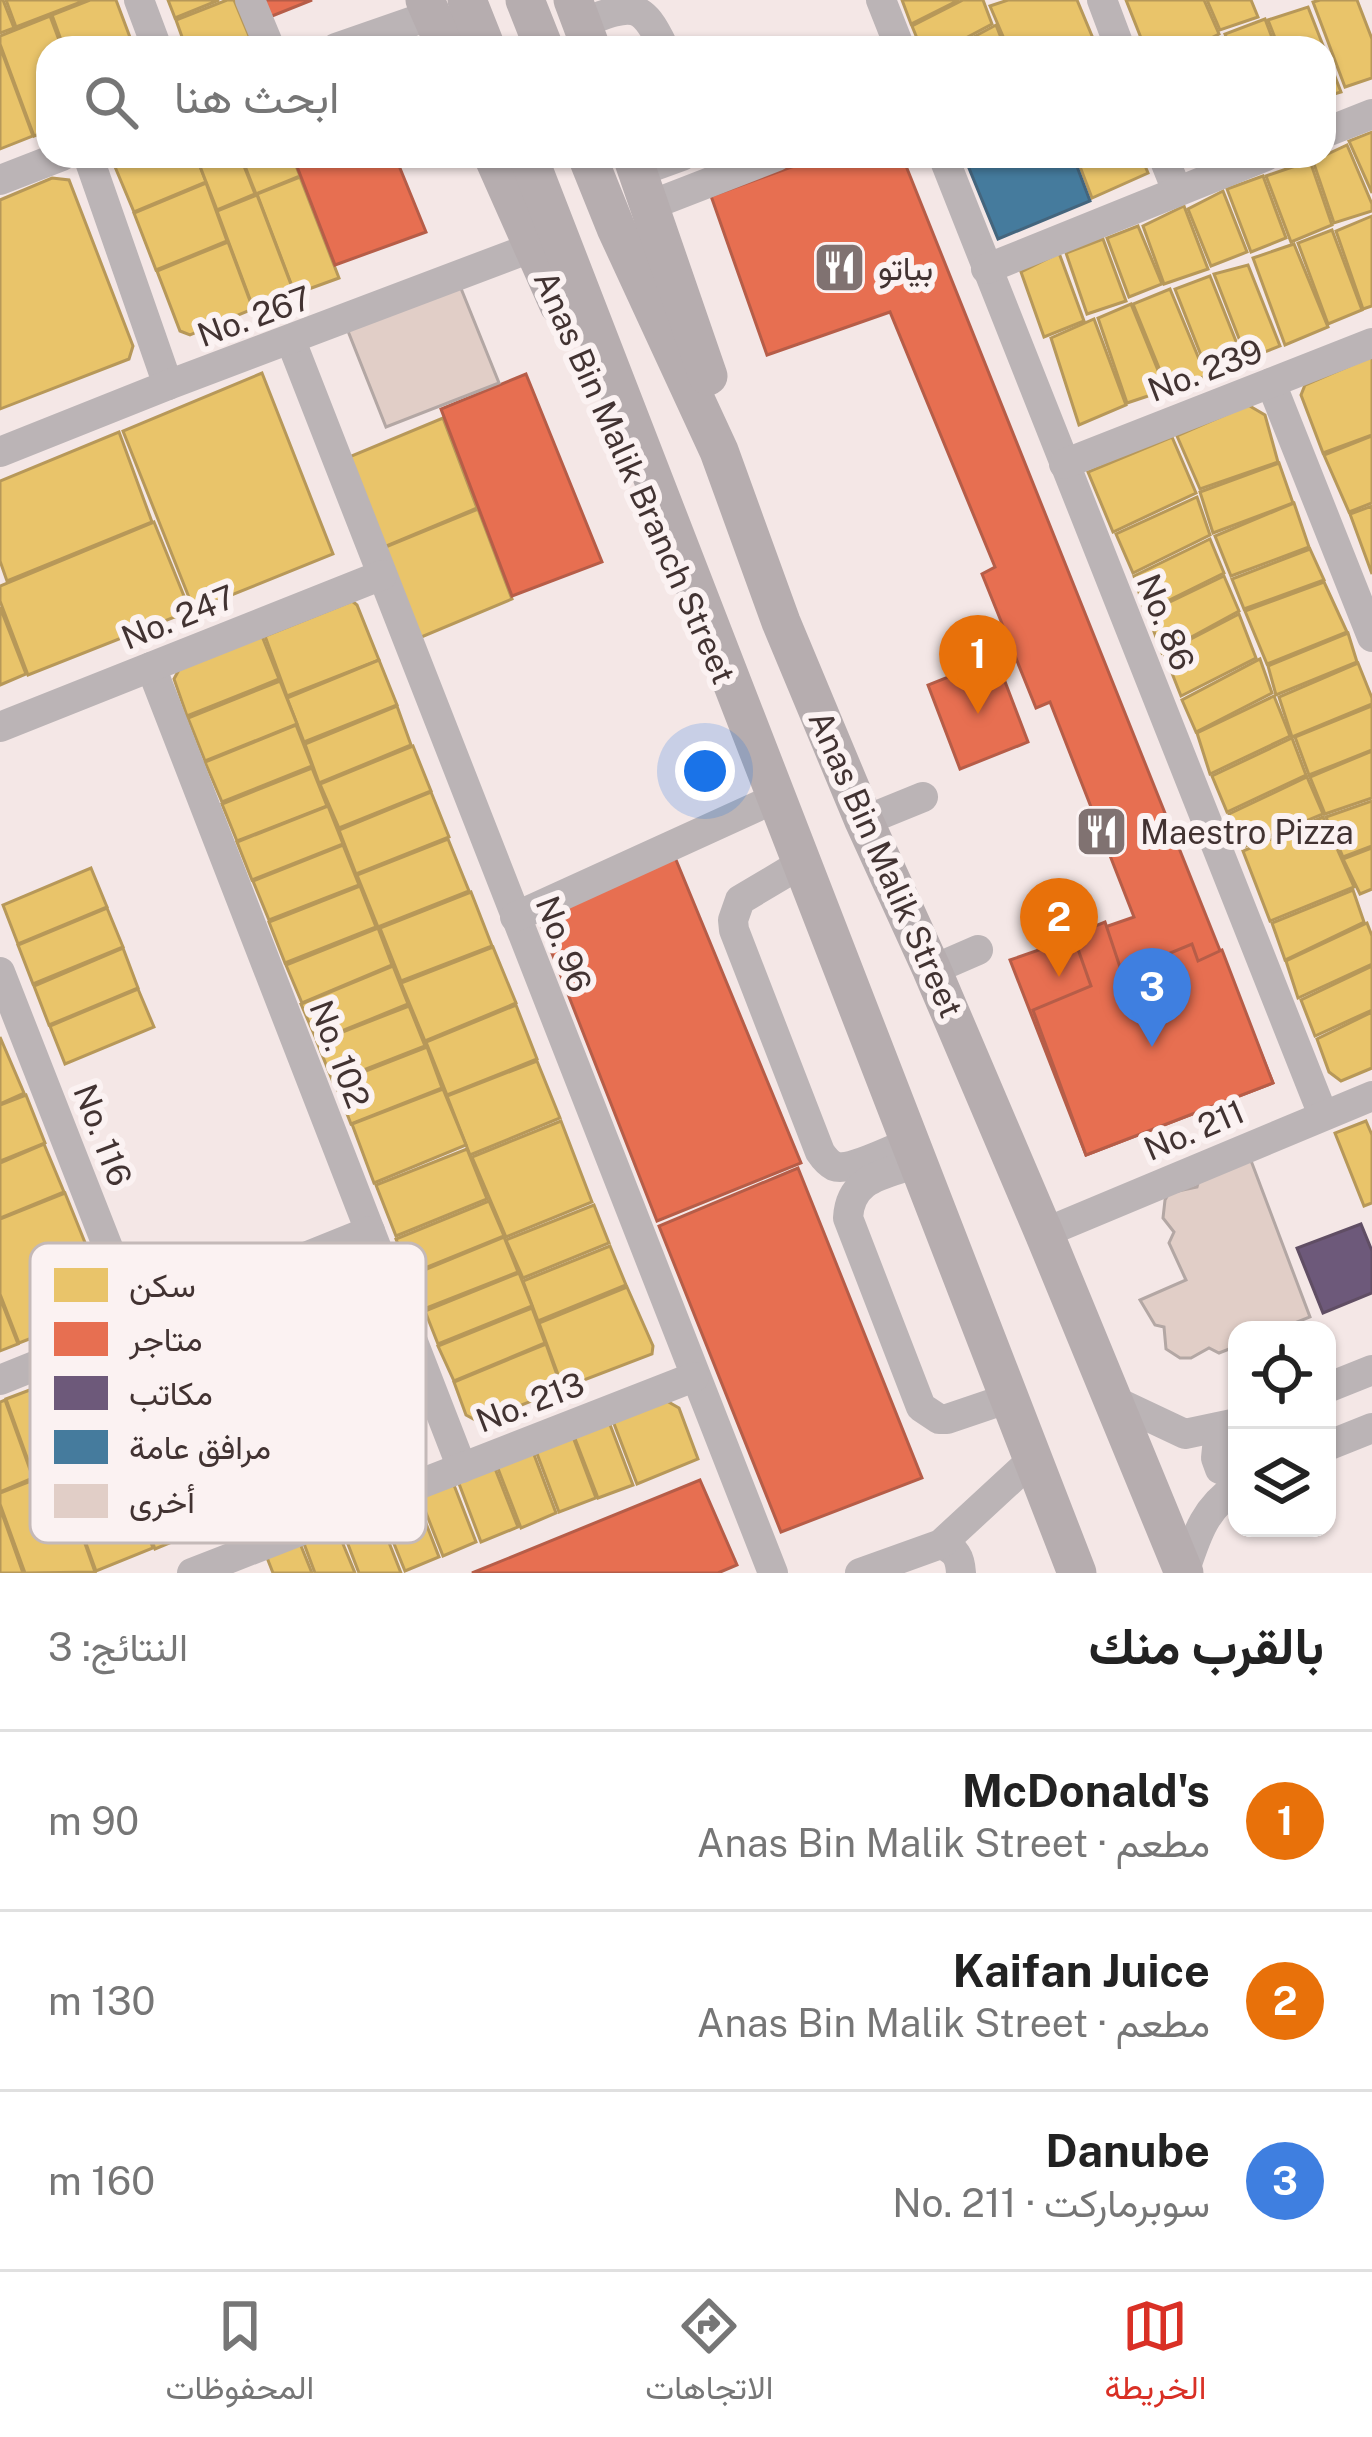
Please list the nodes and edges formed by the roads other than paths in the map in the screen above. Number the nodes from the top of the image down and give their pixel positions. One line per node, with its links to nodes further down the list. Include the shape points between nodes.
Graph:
1 (139, 0): 8 (street)
2 (250, 0): 9 (street)
3 (525, 0): 12 (main road)
4 (881, 0): 14 (street)
5 (1102, 0): 15 (street)
6 (442, 16): 10 (street); 11 (main road)
7 (582, 24): 13 (street, via 628,5 651,15)
8 (152, 36)
9 (265, 36)
10 (376, 36)
11 (470, 36)
12 (539, 36)
13 (659, 36)
14 (895, 36)
15 (1116, 36)
16 (1372, 114): 17 (street)
17 (1336, 128)
18 (36, 166): 28 (street)
19 (92, 168): 35 (street)
20 (498, 168): 30 (main road, Anas Bin Malik Branch Street)
21 (533, 168): 44 (main road)
22 (592, 168): 36 (main road, Anas Bin Malik Street)
23 (709, 168): 27 (street)
24 (948, 168): 31 (street, No. 86)
25 (1167, 168): 29 (street)
26 (1235, 168): 29 (street)
27 (640, 178): 36 (main road, via 721,413)
28 (0, 179)
29 (1177, 191): 31 (street)
30 (533, 248): 32 (street, No. 267); 44 (main road, Anas Bin Malik Branch Street)
31 (986, 269): 38 (street, No. 86)
32 (291, 341): 35 (street, No. 267); 39 (street, No. 96)
33 (1372, 343): 34 (street, No. 239)
34 (1271, 383): 38 (street, No. 239); 40 (street)
35 (168, 386): 37 (street, No. 267)
36 (718, 451): 45 (main road, Anas Bin Malik Street)
37 (0, 452)
38 (1064, 464): 52 (street, No. 86)
39 (382, 575): 41 (street, No. 247); 47 (street, No. 96)
40 (1372, 637)
41 (151, 667): 42 (street, No. 247); 54 (street, No. 102)
42 (0, 727)
43 (923, 797): 45 (street)
44 (776, 798): 46 (main road); 47 (street)
45 (864, 820): 49 (main road, Anas Bin Malik Street)
46 (802, 863): 53 (main road); 53 (street, via 740,900 733,920 742,952 830,1164)
47 (515, 916): 62 (street, No. 96)
48 (978, 950): 49 (street)
49 (932, 970): 55 (main road, Anas Bin Malik Street)
50 (0, 972): 56 (street, No. 116)
51 (1372, 1096): 52 (street, No. 211)
52 (1323, 1115): 55 (street, No. 211)
53 (913, 1153): 65 (main road); 65 (street, via 854,1190 848,1218 921,1407 947,1419)
54 (370, 1231): 57 (street); 58 (street, No. 102)
55 (1044, 1233): 66 (main road, Anas Bin Malik Street)
56 (106, 1243)
57 (340, 1243)
58 (375, 1243)
59 (30, 1368): 63 (street)
60 (1372, 1370): 64 (street)
61 (426, 1377): 72 (street, No. 102)
62 (694, 1377): 72 (street, No. 213); 80 (street, No. 96)
63 (0, 1380)
64 (1336, 1384)
65 (1010, 1398): 71 (main road)
66 (1115, 1402): 67 (street, via 1185,1434); 84 (main road, Anas Bin Malik Street)
67 (1228, 1425)
68 (1372, 1428): 70 (street)
69 (1228, 1430): 73 (street, via 1218,1438 1216,1459)
70 (1336, 1442)
71 (1033, 1459): 77 (street); 83 (main road)
72 (461, 1468): 74 (street, No. 213)
73 (1228, 1471)
74 (426, 1483)
75 (1228, 1493): 84 (street, via 1216,1501)
76 (288, 1543): 78 (street, No. 213)
77 (941, 1544): 81 (street); 82 (street, via 953,1549)
78 (240, 1564): 79 (street, No. 213)
79 (192, 1573)
80 (773, 1573)
81 (860, 1573)
82 (961, 1573)
83 (1077, 1573)
84 (1184, 1573)

